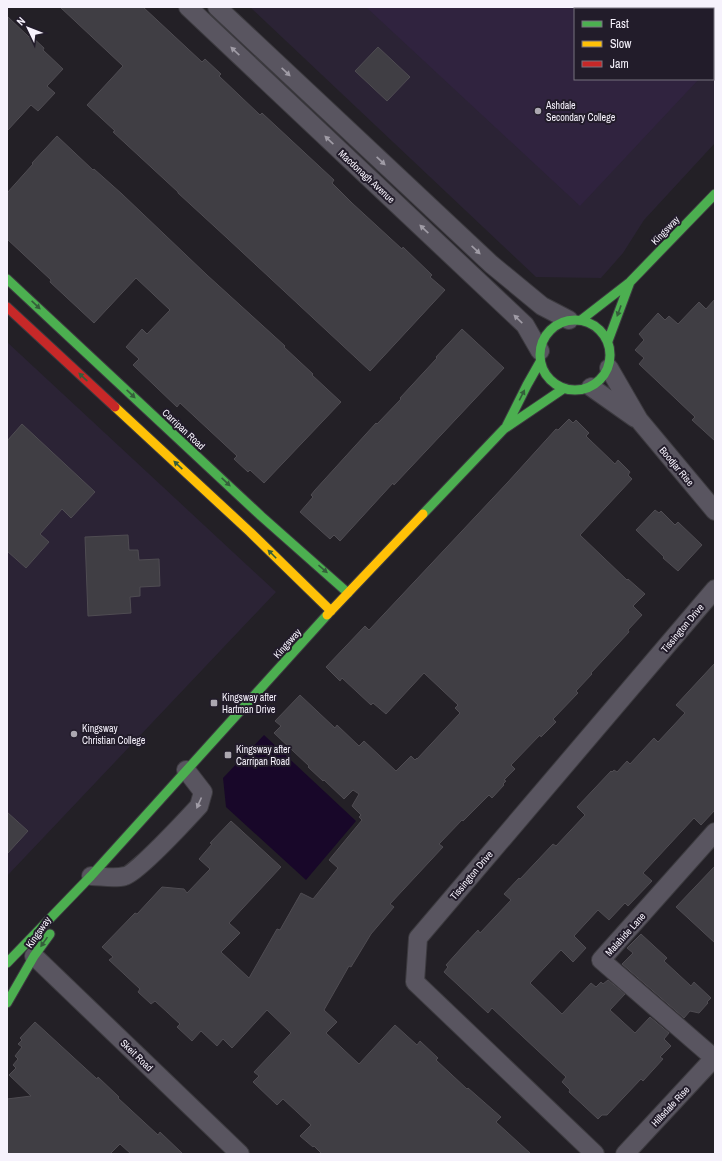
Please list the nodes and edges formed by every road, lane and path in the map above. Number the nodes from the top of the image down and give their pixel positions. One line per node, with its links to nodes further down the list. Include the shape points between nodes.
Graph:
1 (188, 7): 9 (street, Macdonagh Avenue, one-way to 1, via 520,320)
2 (217, 7): 7 (street, Macdonagh Avenue, one-way to 7, via 491,264 542,306)
3 (715, 194): 5 (main road, Kingsway)
4 (7, 279): 14 (main road, Carripan Road, one-way to 14)
5 (630, 282): 7 (main road, Kingsway); 8 (main road, Kingsway, one-way to 8)
6 (7, 306): 14 (main road, Carripan Road, one-way to 6)
7 (575, 320): 8 (main road, via 592,323 602,331); 9 (main road, Kingsway, via 559,324 550,331 543,340)
8 (608, 341): 10 (main road, Kingsway, via 611,350)
9 (540, 356): 12 (main road, via 545,374); 15 (main road, Kingsway, one-way to 9)
10 (609, 368): 11 (main road); 13 (street, Boodjar Rise)
11 (591, 387): 12 (main road, via 572,391); 13 (street, Boodjar Rise)
12 (563, 389): 15 (main road, Kingsway)
13 (639, 420): 16 (street, Boodjar Rise)
14 (151, 426): 18 (main road, Carripan Road, one-way to 18, via 262,516); 19 (main road, Carripan Road, one-way to 14, via 250,532)
15 (504, 430): 18 (main road, Kingsway)
16 (715, 511)
17 (715, 589): 28 (street, Tissington Drive, via 418,938 415,982)
18 (348, 593): 19 (main road, Kingsway)
19 (331, 611): 20 (main road, Kingsway)
20 (186, 770): 22 (main road, Kingsway); 22 (street, one-way to 22, via 203,792 199,806 138,868 126,876)
21 (715, 832): 26 (street, Malahide Lane, via 602,960)
22 (91, 876): 23 (main road, Kingsway, one-way to 23); 24 (main road, Kingsway)
23 (34, 956): 25 (main road, Kingsway); 27 (street, Skeit Road)
24 (7, 963)
25 (7, 1003)
26 (715, 1058): 29 (street, Hillsdale Rise)
27 (240, 1154)
28 (595, 1154)
29 (625, 1154)

